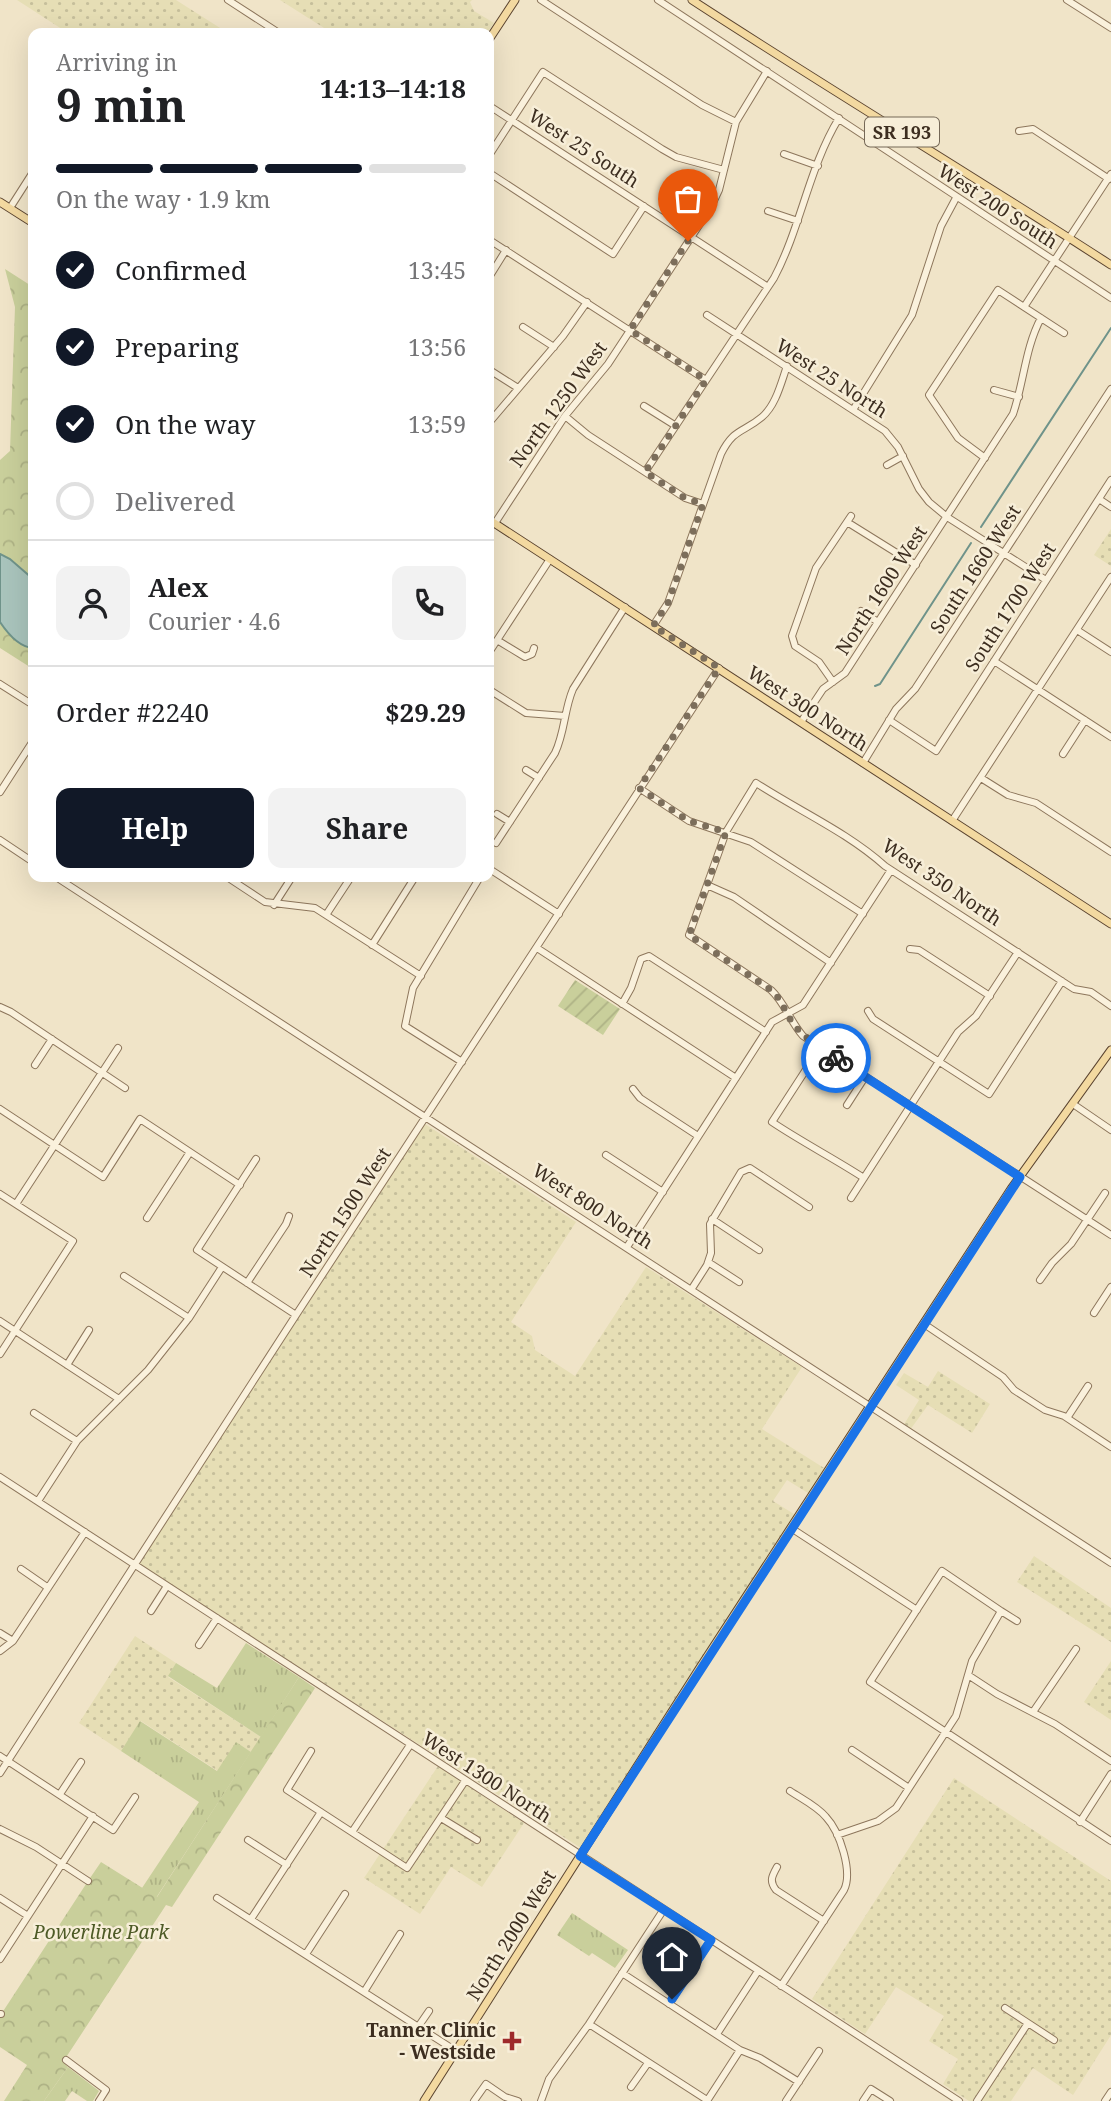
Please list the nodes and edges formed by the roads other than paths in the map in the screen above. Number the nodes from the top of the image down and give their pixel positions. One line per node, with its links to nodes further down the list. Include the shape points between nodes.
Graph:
1 (228, 0): 7 (street)
2 (515, 0): 11 (main road)
3 (541, 0): 16 (street, via 702,105)
4 (658, 0): 12 (street, West 200 South)
5 (692, 0): 33 (main road, SR 193)
6 (1067, 0): 10 (street)
7 (267, 25): 8 (street); 9 (street)
8 (265, 28)
9 (272, 28)
10 (1111, 28)
11 (494, 32)
12 (768, 71): 14 (street, West 200 South); 16 (street, North 1250 West)
13 (494, 109): 15 (street, West 25 South)
14 (839, 118): 20 (street); 25 (street, West 200 South)
15 (512, 121): 18 (street); 21 (street, via 543,72 662,149); 27 (street, West 25 South)
16 (736, 122): 21 (street, North 1250 West)
17 (1019, 131): 23 (street, via 1033,129)
18 (494, 149)
19 (784, 154): 20 (street)
20 (817, 166): 31 (street)
21 (724, 170): 32 (street, North 1250 West, via 711,207)
22 (494, 176): 27 (street, via 613,254)
23 (1110, 178): 33 (street)
24 (28, 181): 28 (street)
25 (956, 198): 36 (street, West 200 South); 60 (street, via 941,226 912,314)
26 (0, 202): 28 (main road)
27 (644, 206): 32 (street, West 25 South)
28 (10, 208): 30 (main road)
29 (768, 211): 31 (street)
30 (28, 220)
31 (798, 221): 39 (street)
32 (691, 237): 39 (street, West 25 South); 46 (street, North 1250 West)
33 (1069, 238): 36 (street); 37 (main road, SR 193)
34 (494, 243): 35 (street)
35 (506, 250): 38 (street); 41 (street)
36 (1054, 262): 40 (street, West 200 South); 42 (street)
37 (1111, 265)
38 (494, 269)
39 (768, 287): 48 (street)
40 (1111, 299)
41 (587, 302): 46 (street); 49 (street)
42 (1024, 307): 44 (street); 65 (street, via 998,290 929,395 958,438)
43 (707, 315): 48 (street, West 25 North)
44 (1041, 318): 47 (street); 52 (street, North 1600 West, via 1031,335)
45 (523, 327): 49 (street)
46 (630, 330): 54 (street); 61 (street, North 1250 West)
47 (1064, 332)
48 (737, 334): 50 (street, West 25 North); 54 (street)
49 (554, 347): 55 (street)
50 (787, 366): 60 (street, West 25 North); 70 (street, via 771,407 727,443)
51 (494, 373): 55 (street)
52 (1024, 374): 53 (street); 58 (street, North 1600 West)
53 (1032, 376)
54 (706, 380): 63 (street)
55 (518, 388): 62 (street)
56 (1111, 389): 75 (street, South 1660 West)
57 (994, 390): 58 (street)
58 (1019, 397): 65 (street, North 1600 West)
59 (644, 407): 63 (street)
60 (853, 410): 64 (street, West 25 North, via 885,431)
61 (565, 416): 67 (street); 72 (street, North 1250 West)
62 (494, 417)
63 (676, 426): 67 (street)
64 (904, 456): 66 (street); 73 (street, West 25 North, via 919,489)
65 (985, 458): 73 (street, North 1600 West)
66 (887, 465)
67 (645, 472): 70 (street)
68 (1111, 480): 69 (street, South 1700 West)
69 (1099, 499): 71 (street); 79 (street, South 1700 West)
70 (703, 504): 83 (street, via 668,603)
71 (1111, 507)
72 (494, 517)
73 (947, 517): 75 (street, West 25 North); 77 (street, North 1600 West)
74 (494, 523): 76 (main road, West 300 North)
75 (1004, 554): 79 (street, West 25 North); 97 (street, South 1660 West, via 915,689)
76 (550, 559): 80 (main road, West 300 North); 85 (street)
77 (916, 565): 82 (street, North 1600 West); 91 (street, via 849,519 816,568 792,642 819,662)
78 (1111, 577): 84 (street)
79 (1046, 580): 89 (street, South 1700 West)
80 (625, 607): 83 (main road, West 300 North); 96 (street, via 573,689)
81 (861, 611): 82 (street)
82 (878, 622): 91 (street, North 1600 West, via 845,673)
83 (653, 626): 90 (main road, West 300 North)
84 (1077, 630): 88 (street); 93 (street)
85 (497, 640): 86 (street); 87 (street, via 525,657)
86 (494, 645)
87 (534, 648)
88 (1111, 652)
89 (994, 661): 93 (street); 97 (street, South 1700 West, via 936,751)
90 (719, 668): 99 (main road, West 300 North); 107 (street, North 1500 West)
91 (833, 682): 99 (street, North 1600 West)
92 (0, 684): 95 (street)
93 (1038, 690): 98 (street); 106 (street)
94 (494, 693): 96 (street, via 526,713)
95 (28, 702)
96 (565, 716): 105 (street, via 562,738)
97 (889, 720): 103 (street, South 1660 West)
98 (1085, 720): 100 (street); 102 (street)
99 (801, 722): 103 (main road, West 300 North)
100 (1111, 737)
101 (28, 753): 108 (street)
102 (1063, 754)
103 (863, 763): 110 (main road, West 300 North)
104 (526, 770): 105 (street)
105 (539, 778): 111 (street)
106 (981, 778): 110 (street); 115 (street, via 1008,795 1036,803)
107 (639, 788): 112 (street, via 689,821); 127 (street, North 1500 West)
108 (0, 792)
109 (497, 814): 111 (street)
110 (952, 821): 130 (main road, West 300 North)
111 (510, 822): 114 (street)
112 (726, 832): 117 (street, West 350 North, via 756,783 802,808); 125 (street); 129 (street, via 751,842)
113 (0, 840): 116 (street)
114 (496, 843)
115 (1111, 852)
116 (28, 859)
117 (891, 870): 129 (street); 134 (street, West 350 North)
118 (494, 872): 127 (street)
119 (65, 882): 161 (street, West 800 North)
120 (236, 882): 126 (street)
121 (289, 882): 126 (street)
122 (348, 882): 128 (street)
123 (412, 882): 131 (street)
124 (477, 882): 136 (street)
125 (707, 885): 135 (street, via 734,897); 143 (street, via 689,935 771,990 785,1005)
126 (274, 905): 128 (street, via 305,905)
127 (559, 914): 132 (street, North 1500 West)
128 (326, 915): 131 (street)
129 (863, 915): 135 (street)
130 (1111, 924)
131 (372, 945): 136 (street)
132 (537, 948): 139 (street); 149 (street, North 1500 West)
133 (910, 949): 138 (street, via 919,950)
134 (1018, 952): 137 (street, West 350 North); 138 (street)
135 (831, 962): 143 (street, via 803,1005)
136 (421, 976): 149 (street, via 413,988 405,1026)
137 (1062, 981): 140 (street, West 350 North); 150 (street, via 989,1094)
138 (990, 996): 150 (street)
139 (622, 1003): 144 (street, via 641,959 649,956); 154 (street)
140 (1111, 1006)
141 (0, 1008): 145 (street)
142 (868, 1011): 150 (street, via 873,1019)
143 (786, 1013): 144 (street); 147 (street, via 803,1036)
144 (766, 1032): 154 (street)
145 (52, 1039): 151 (street); 152 (street)
146 (118, 1048): 152 (street)
147 (820, 1048): 153 (street); 169 (street, via 772,1122)
148 (1111, 1050): 157 (main road, North 2000 West)
149 (462, 1062): 161 (street, North 1500 West)
150 (939, 1062): 159 (street)
151 (35, 1065)
152 (102, 1072): 155 (street); 164 (street)
153 (865, 1077): 158 (street); 159 (street)
154 (736, 1078): 163 (street)
155 (125, 1088)
156 (633, 1089): 163 (street)
157 (1073, 1104): 162 (street); 168 (main road, North 2000 West)
158 (847, 1105)
159 (910, 1106): 168 (street); 169 (street)
160 (0, 1110): 164 (street)
161 (426, 1117): 182 (street, West 800 North); 193 (street, North 1500 West)
162 (1111, 1130)
163 (698, 1136): 171 (street)
164 (54, 1145): 165 (street, via 103,1177 140,1119); 175 (street)
165 (190, 1152): 170 (street); 178 (street)
166 (606, 1155): 171 (street)
167 (256, 1159): 170 (street)
168 (1020, 1177): 180 (street); 196 (main road, North 2000 West)
169 (863, 1178): 174 (street)
170 (240, 1185): 185 (street, via 197,1250)
171 (663, 1192): 182 (street)
172 (1105, 1193): 180 (street)
173 (0, 1194): 175 (street)
174 (851, 1198)
175 (16, 1204): 198 (street, via 73,1241)
176 (809, 1207): 179 (street, via 750,1168 741,1171)
177 (289, 1216): 189 (street)
178 (147, 1218)
179 (712, 1219): 183 (street); 184 (street)
180 (1087, 1220): 181 (street); 187 (street)
181 (1111, 1235)
182 (627, 1248): 191 (street, West 800 North)
183 (759, 1250)
184 (708, 1262): 188 (street); 191 (street)
185 (222, 1267): 189 (street); 194 (street)
186 (124, 1276): 194 (street)
187 (1040, 1280)
188 (739, 1282)
189 (247, 1283): 193 (street)
190 (1111, 1287): 192 (street)
191 (691, 1290): 203 (street, West 800 North)
192 (1094, 1313)
193 (296, 1315): 213 (street, North 1500 West)
194 (189, 1318): 202 (street)
195 (0, 1321): 198 (street)
196 (924, 1324): 203 (main road, North 2000 West); 205 (street, via 1003,1377 1014,1390)
197 (89, 1330): 200 (street)
198 (15, 1331): 199 (street); 200 (street)
199 (0, 1354)
200 (67, 1365): 202 (street)
201 (1088, 1386): 205 (street)
202 (119, 1399): 206 (street)
203 (870, 1407): 210 (main road, North 2000 West); 212 (street, West 800 North)
204 (34, 1413): 206 (street)
205 (1067, 1418): 207 (street)
206 (77, 1441): 209 (street)
207 (1111, 1447)
208 (0, 1477): 209 (street, West 1300 North)
209 (38, 1501): 211 (street, West 1300 North)
210 (791, 1528): 217 (street); 254 (main road, North 2000 West)
211 (85, 1532): 213 (street, West 1300 North); 216 (street)
212 (1111, 1563)
213 (136, 1565): 215 (street, West 1300 North); 234 (street, North 1500 West)
214 (21, 1569): 216 (street)
215 (167, 1586): 218 (street); 220 (street, West 1300 North)
216 (47, 1587): 223 (street)
217 (917, 1610): 219 (street, via 942,1572); 229 (street, via 870,1682)
218 (151, 1611)
219 (1001, 1611): 221 (street); 227 (street, via 976,1650)
220 (217, 1618): 224 (street); 230 (street, West 1300 North)
221 (1017, 1621)
222 (0, 1633): 223 (street)
223 (13, 1641): 226 (street)
224 (199, 1645)
225 (1076, 1649): 228 (street)
226 (0, 1651)
227 (968, 1675): 228 (street); 229 (street, via 956,1716)
228 (1033, 1712): 235 (street)
229 (946, 1731): 240 (street); 247 (street)
230 (410, 1745): 239 (street, West 1300 North); 249 (street)
231 (852, 1750): 240 (street)
232 (311, 1751): 244 (street, via 287,1790)
233 (0, 1756): 234 (street)
234 (8, 1761): 237 (street, North 1500 West); 242 (street)
235 (1111, 1761)
236 (81, 1762): 242 (street)
237 (0, 1773)
238 (1111, 1774): 247 (street)
239 (465, 1781): 246 (street); 254 (street, West 1300 North)
240 (909, 1788): 250 (street, via 888,1815)
241 (790, 1791): 250 (street, via 824,1814)
242 (60, 1794): 245 (street)
243 (135, 1797): 245 (street, via 113,1829)
244 (321, 1812): 249 (street); 256 (street)
245 (93, 1816): 255 (street)
246 (441, 1818): 249 (street, via 407,1868); 252 (street)
247 (1080, 1822): 253 (street)
248 (0, 1829): 255 (street)
249 (352, 1832)
250 (837, 1835): 265 (street, via 848,1879)
251 (248, 1840): 256 (street)
252 (477, 1840)
253 (1111, 1841)
254 (580, 1856): 262 (street, West 1300 North); 284 (main road, North 2000 West)
255 (62, 1864): 258 (street); 263 (street)
256 (287, 1865): 264 (street)
257 (777, 1867): 265 (street, via 771,1878 776,1890)
258 (88, 1881)
259 (345, 1894): 268 (street)
260 (0, 1898): 263 (street)
261 (216, 1898): 264 (street)
262 (664, 1909): 267 (street, West 1300 North); 271 (street)
263 (28, 1916): 269 (street)
264 (251, 1919): 268 (street)
265 (824, 1921): 272 (street)
266 (400, 1934): 273 (street)
267 (711, 1940): 270 (street, West 1300 North); 274 (street)
268 (306, 1954): 273 (street)
269 (0, 1959)
270 (758, 1970): 272 (street, West 1300 North); 280 (street)
271 (622, 1973): 274 (street); 278 (street)
272 (781, 1986): 289 (street, West 1300 North)
273 (363, 1992): 279 (street)
274 (669, 2004): 280 (street)
275 (1005, 2008): 277 (street)
276 (429, 2011): 279 (street)
277 (1028, 2023): 281 (street); 302 (street)
278 (589, 2024): 286 (street); 295 (street, via 549,2080)
279 (418, 2027): 284 (street)
280 (718, 2034): 282 (street)
281 (1054, 2040)
282 (740, 2050): 287 (street); 296 (street)
283 (819, 2051): 287 (street)
284 (456, 2052): 292 (main road, North 2000 West)
285 (66, 2060): 291 (street, via 106,2090)
286 (648, 2063): 288 (street); 296 (street)
287 (799, 2082): 297 (street)
288 (632, 2087)
289 (945, 2092): 300 (street); 301 (street, West 1300 North)
290 (1111, 2092): 303 (street)
291 (99, 2101)
292 (424, 2101)
293 (474, 2101): 294 (street, via 486,2084)
294 (519, 2101)
295 (541, 2101)
296 (707, 2101)
297 (786, 2101)
298 (863, 2101): 299 (street, via 871,2088)
299 (890, 2101)
300 (939, 2101)
301 (959, 2101)
302 (977, 2101)
303 (1105, 2101)

